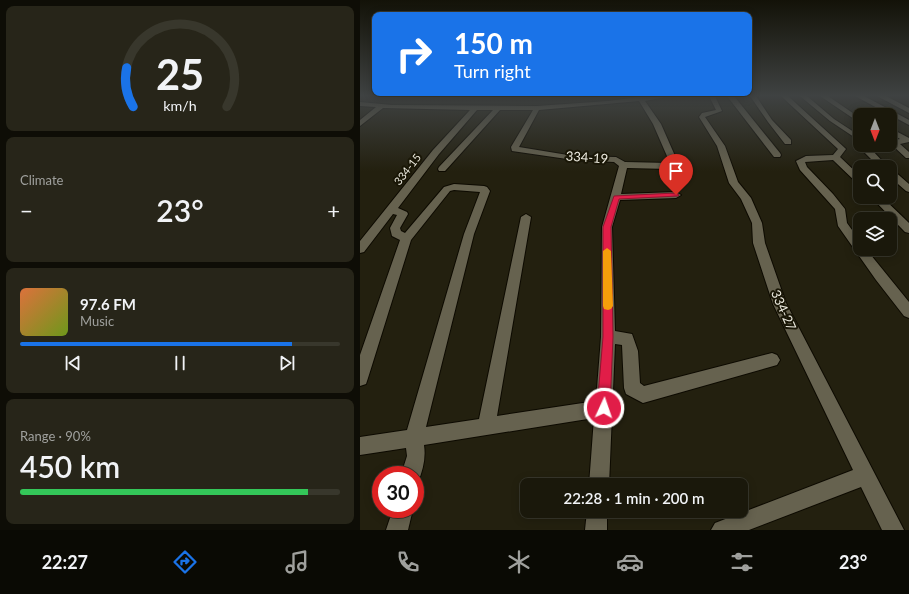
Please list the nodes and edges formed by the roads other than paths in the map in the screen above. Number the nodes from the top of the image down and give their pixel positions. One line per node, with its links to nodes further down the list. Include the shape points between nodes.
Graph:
1 (464, 121): 29 (street, 334-15)
2 (486, 121): 22 (street)
3 (530, 121): 21 (street, 334-19, via 515,150 574,158 616,160)
4 (655, 121): 21 (street, via 675,165)
5 (704, 121): 43 (street, 334-27, via 721,146 734,183 746,198 757,223 759,243 780,304)
6 (749, 121): 17 (street)
7 (770, 121): 13 (street)
8 (811, 121): 19 (street, via 842,149)
9 (833, 121): 10 (street)
10 (853, 134)
11 (897, 134): 12 (street)
12 (908, 140): 14 (street)
13 (788, 142)
14 (897, 142)
15 (897, 146): 18 (street)
16 (869, 152): 20 (street)
17 (777, 156)
18 (909, 156)
19 (835, 157): 23 (street); 34 (street, via 800,161 803,168 840,209 842,224)
20 (877, 160)
21 (623, 165): 27 (street, 334-19)
22 (442, 169)
23 (853, 174)
24 (897, 178): 25 (street)
25 (909, 189)
26 (676, 195): 27 (street)
27 (616, 197): 35 (street, 334-19, via 607,227)
28 (883, 204): 31 (street)
29 (389, 211): 32 (street, via 403,214 395,228 396,233); 33 (street, 334-15)
30 (526, 217): 39 (street)
31 (909, 229)
32 (406, 239): 37 (street); 40 (street, via 447,189 484,189 468,234)
33 (360, 249)
34 (909, 312)
35 (608, 337): 36 (street, via 627,339 630,346 632,388 643,395); 38 (street, 334-19)
36 (772, 360)
37 (360, 378)
38 (604, 408): 39 (street); 44 (street, 334-19)
39 (486, 427): 40 (street)
40 (414, 438): 41 (street); 42 (street, via 416,456)
41 (360, 446)
42 (413, 466)
43 (866, 475): 49 (street); 50 (street, 334-27)
44 (599, 478)
45 (400, 518): 47 (street)
46 (597, 518): 48 (street)
47 (397, 530)
48 (596, 530)
49 (722, 530)
50 (893, 530)

